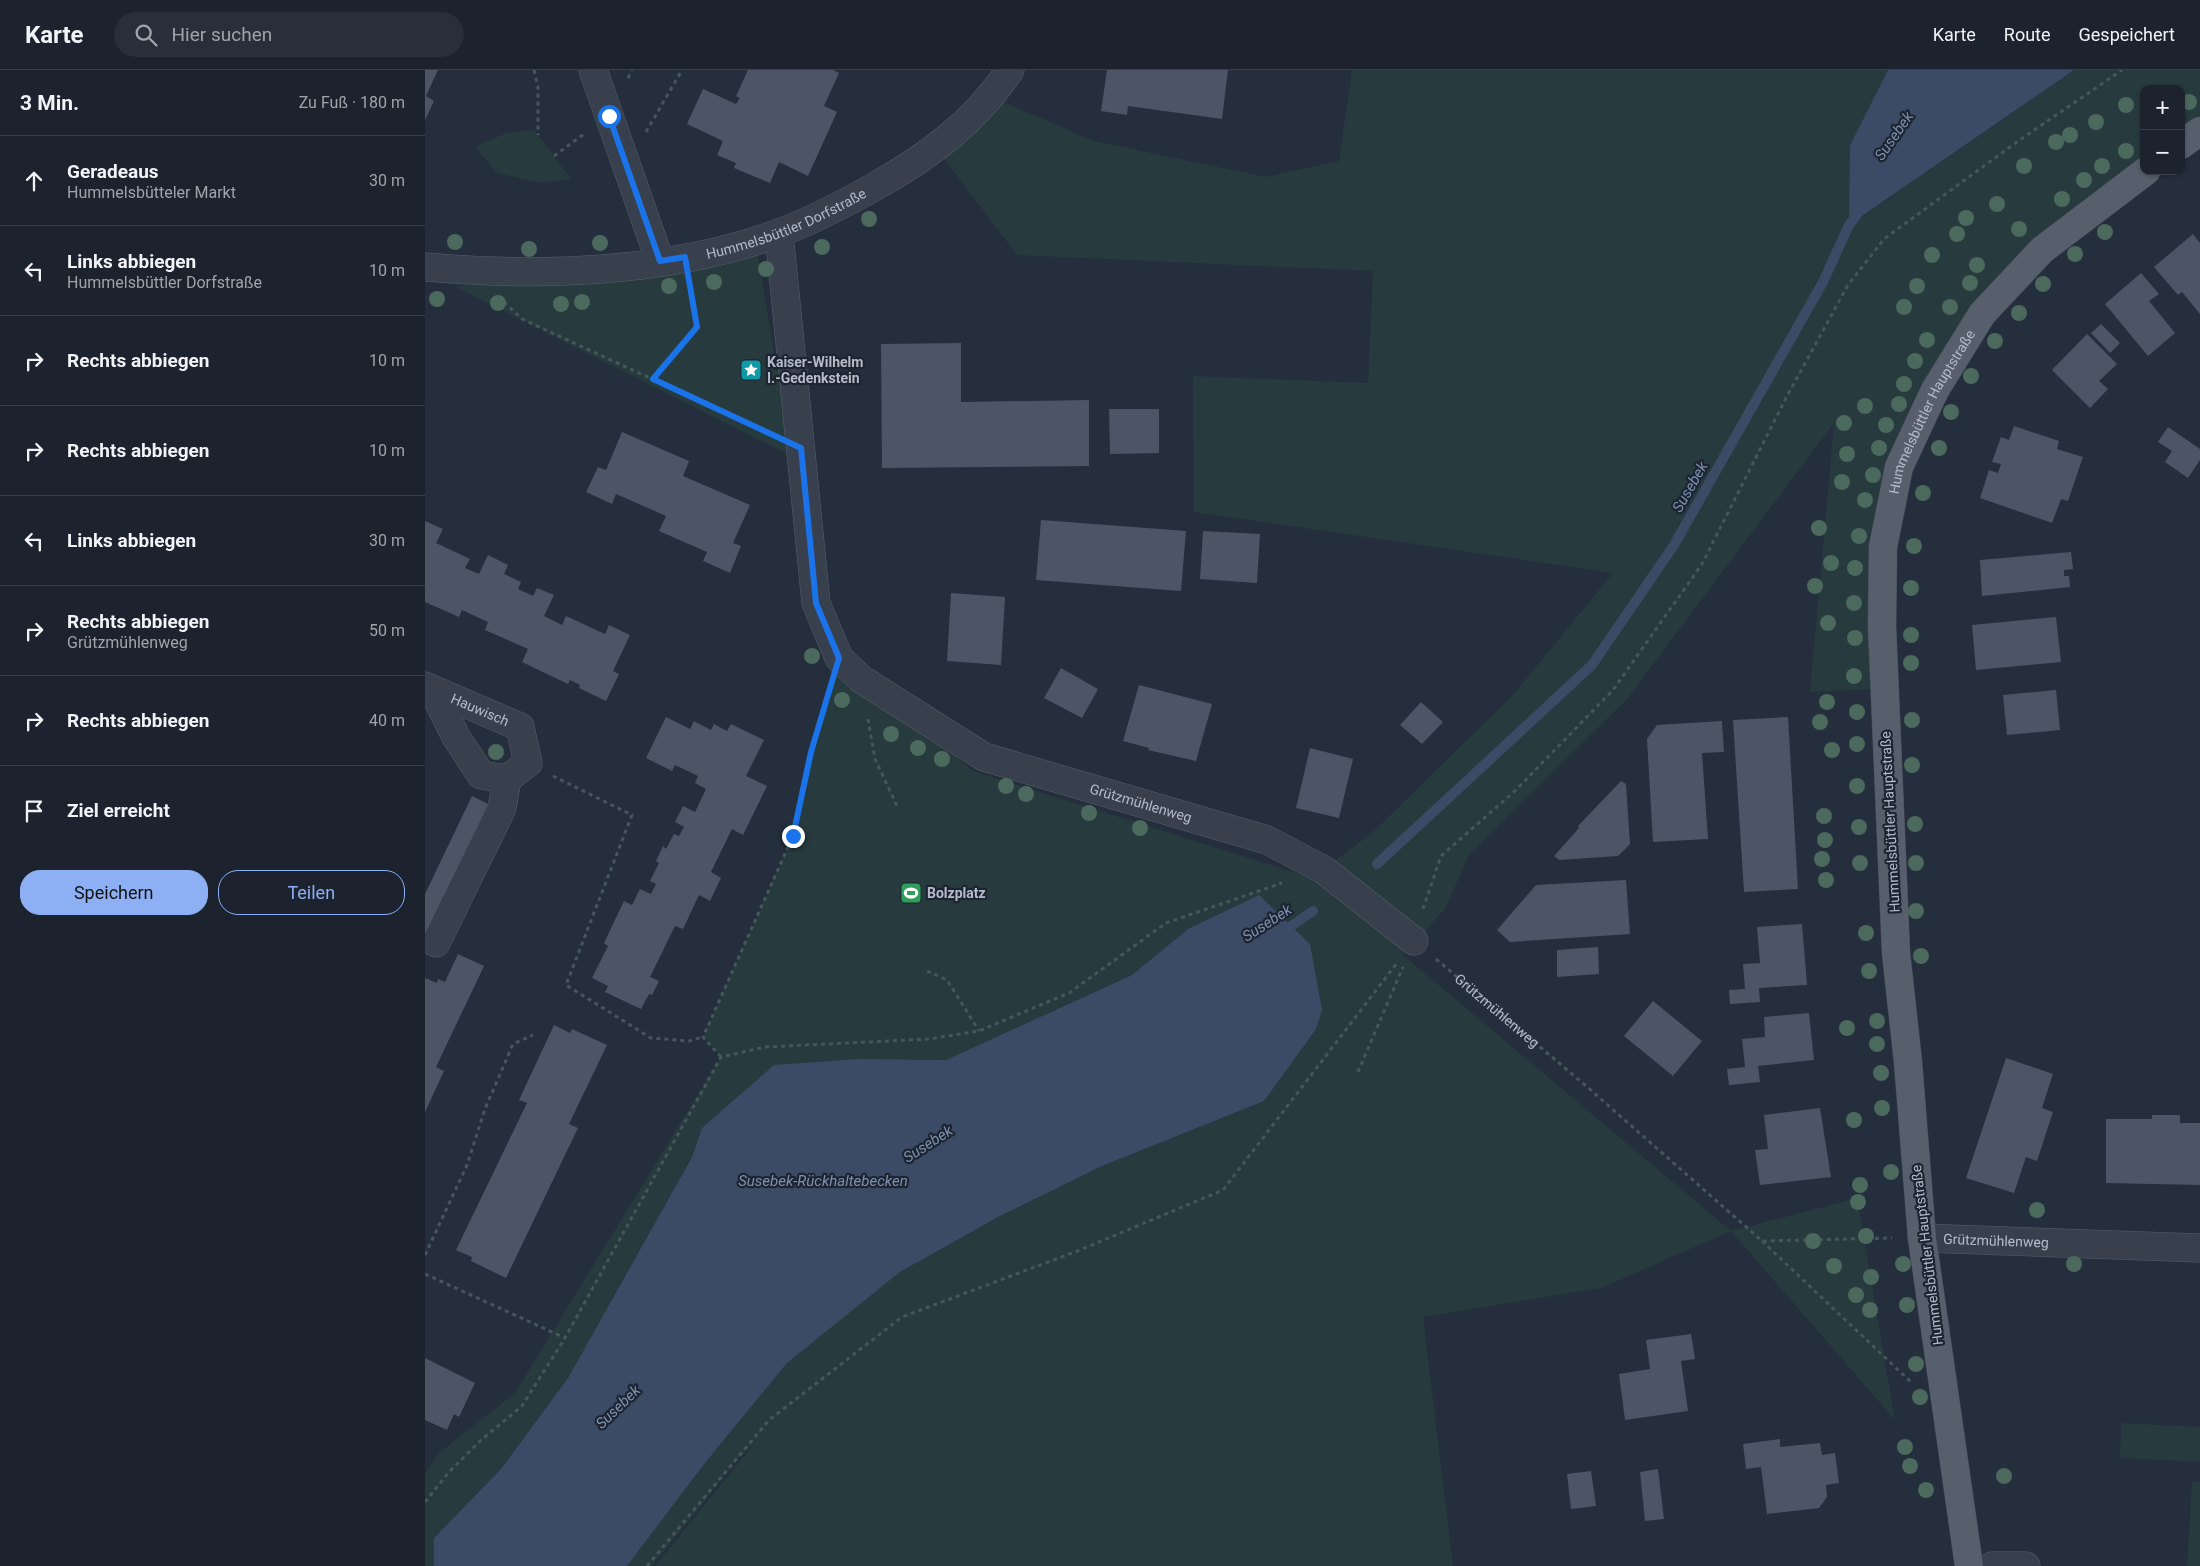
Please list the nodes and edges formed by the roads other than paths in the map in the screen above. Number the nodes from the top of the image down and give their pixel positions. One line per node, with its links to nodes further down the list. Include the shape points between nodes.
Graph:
1 (593, 70): 7 (street, via 627,167)
2 (1009, 70): 6 (street, Hummelsbüttler Dorfstraße, via 971,119 915,164 839,207)
3 (2200, 131): 4 (main road)
4 (2185, 142)
5 (2141, 175): 13 (main road, Hummelsbüttler Hauptstraße, via 2042,250 1982,314 1935,390 1899,467 1883,547 1882,626 1896,953)
6 (779, 233): 7 (street, Hummelsbüttler Dorfstraße); 11 (street, Grützmühlenweg, via 816,603 839,658 861,679 984,757 1267,840 1324,870)
7 (672, 259): 8 (street, Hummelsbüttler Dorfstraße, via 587,271 470,271)
8 (425, 267)
9 (429, 687): 10 (street, Hauwisch, via 481,775); 10 (street, Hauwisch, via 520,727)
10 (518, 771): 12 (street)
11 (1414, 941)
12 (436, 943)
13 (1922, 1238): 14 (street, Grützmühlenweg); 15 (main road, Hummelsbüttler Hauptstraße)
14 (2200, 1248)
15 (1969, 1566)
16 (1992, 1566): 17 (street)
17 (2026, 1566)

